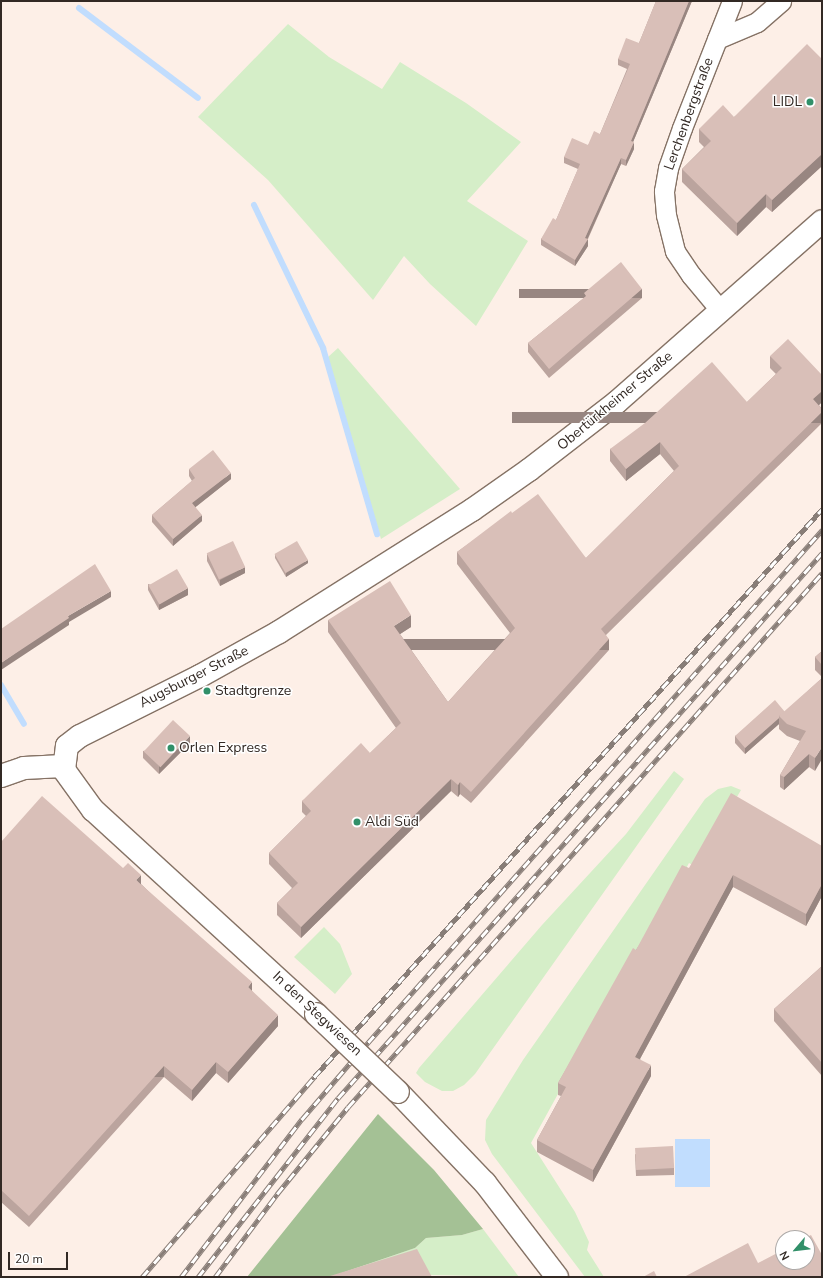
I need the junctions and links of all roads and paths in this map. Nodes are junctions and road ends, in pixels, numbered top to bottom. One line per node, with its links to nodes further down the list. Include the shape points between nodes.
1 (732, 1): 3 (street, Lerchenbergstraße)
2 (781, 1): 3 (street, via 757,22)
3 (717, 39): 5 (street, Lerchenbergstraße, via 675,146 664,197 668,228 675,251)
4 (822, 221): 5 (main road, Obertürkheimer Straße)
5 (721, 311): 6 (main road, Obertürkheimer Straße, via 561,446 472,510)
6 (393, 561): 7 (main road, Augsburger Straße, via 236,657 74,740 65,750)
7 (63, 766): 8 (main road, via 24,768); 9 (main road, In den Stegwiesen, bridge, via 67,778 93,810 316,1014 476,1171)
8 (1, 776)
9 (557, 1277)

